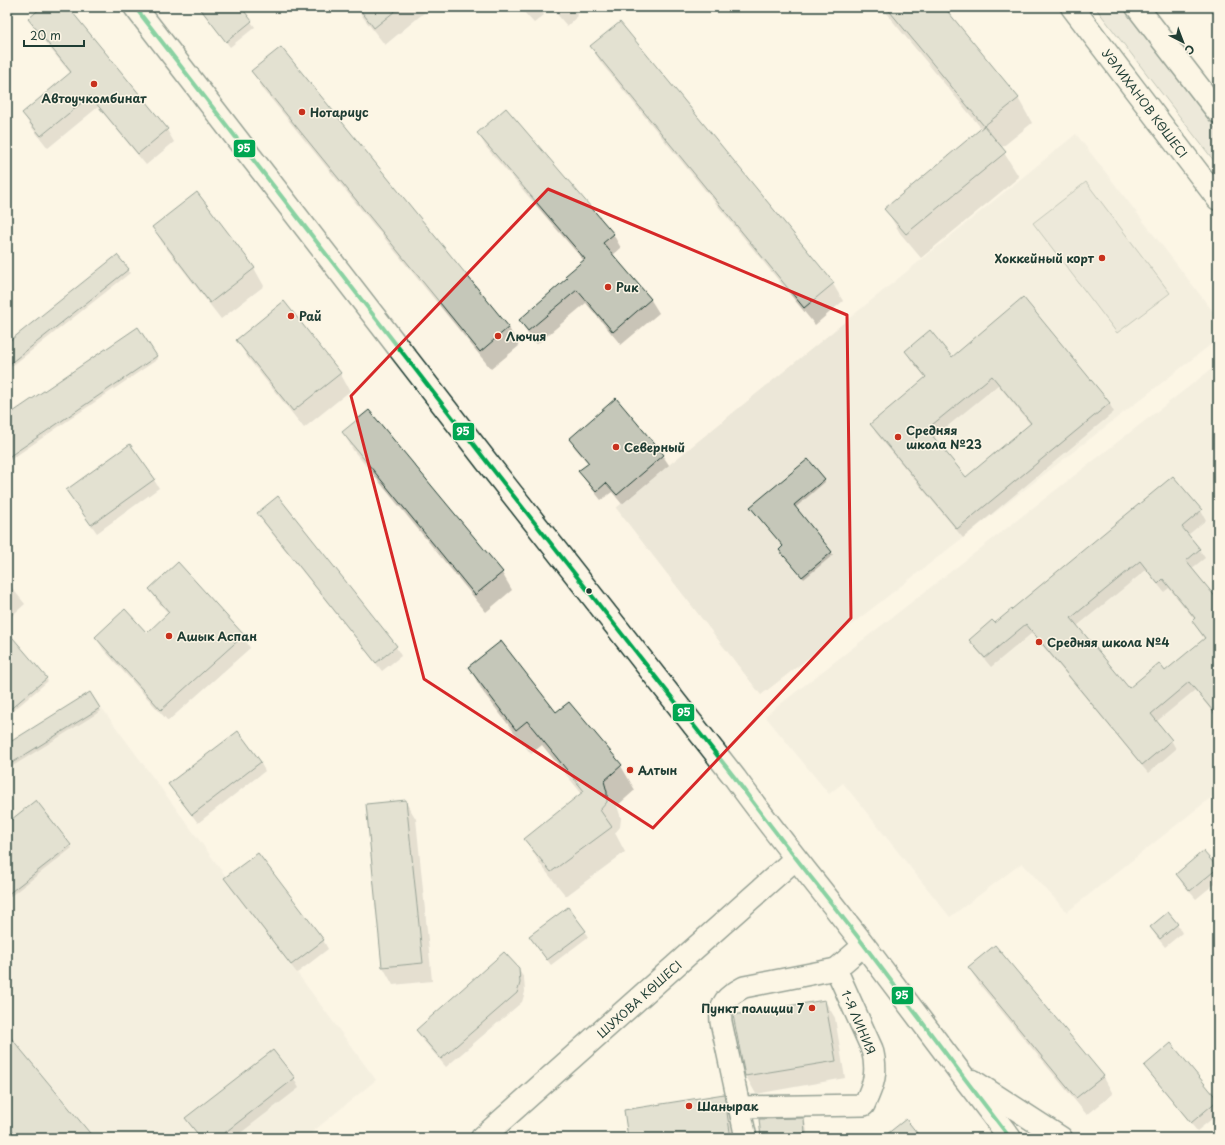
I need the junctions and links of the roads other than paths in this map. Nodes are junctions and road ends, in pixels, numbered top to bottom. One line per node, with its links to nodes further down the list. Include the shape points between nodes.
1 (136, 7): 6 (main road, via 735,778)
2 (1072, 7): 5 (main road, УӘЛИХАНОВ КӨШЕСІ)
3 (1137, 7): 4 (main road)
4 (1218, 112)
5 (1218, 199)
6 (795, 859): 7 (main road); 11 (main road, ШУХОВА КӨШЕСІ)
7 (864, 945): 8 (street); 9 (main road)
8 (836, 969): 10 (street, via 744,987 733,992 725,1000 721,1007 721,1022); 10 (street, 1-Я ЛИНИЯ, via 872,1049 875,1079 864,1105)
9 (958, 1071): 13 (main road); 14 (main road)
10 (738, 1107): 12 (street)
11 (482, 1138)
12 (746, 1138)
13 (1010, 1138)
14 (1061, 1138)

